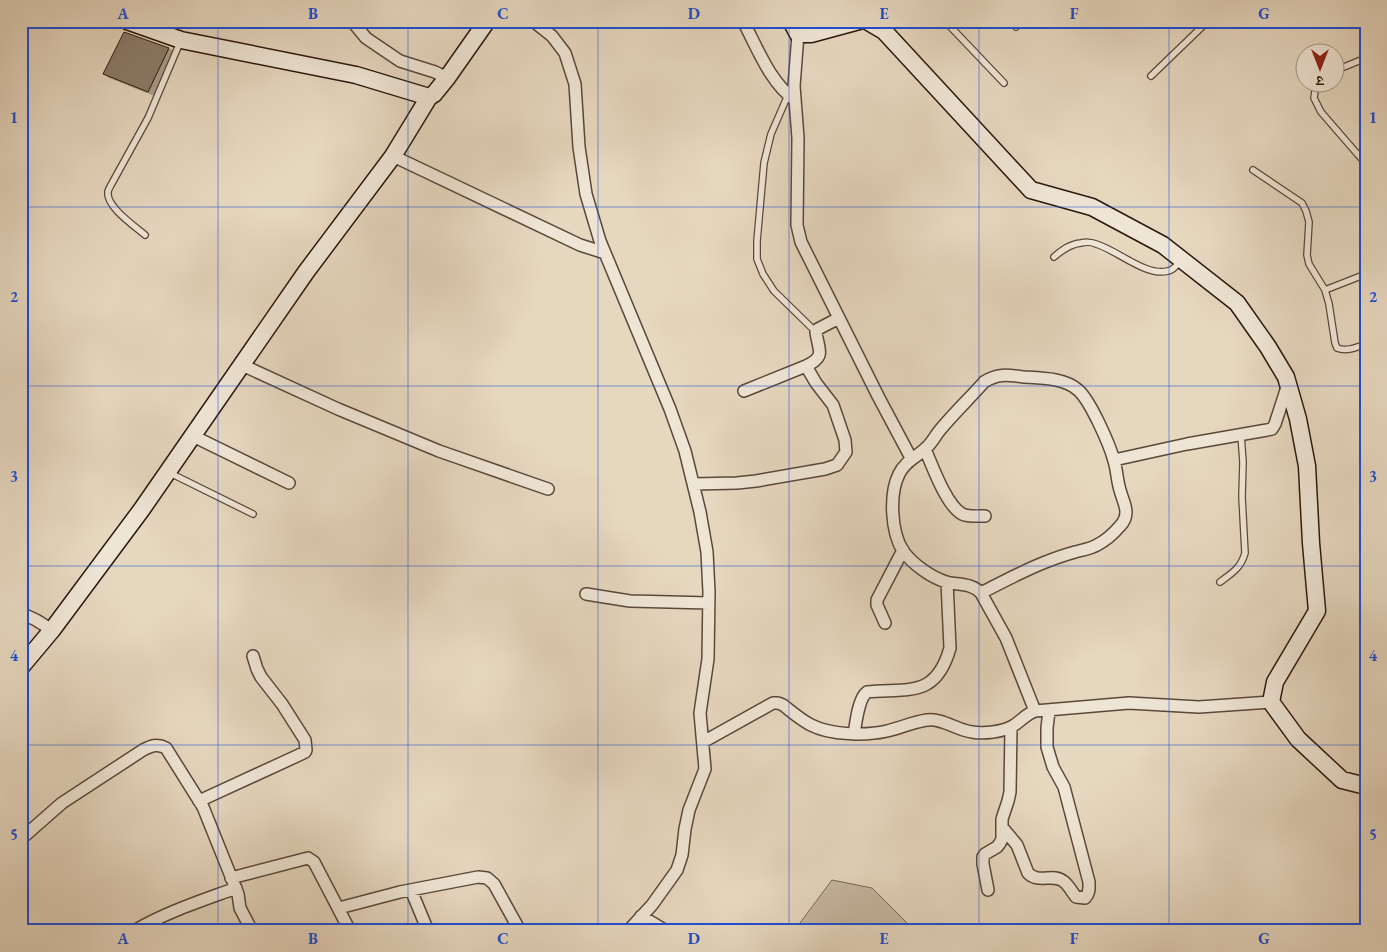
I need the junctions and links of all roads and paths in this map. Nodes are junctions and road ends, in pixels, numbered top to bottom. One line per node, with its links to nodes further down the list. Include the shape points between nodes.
1 (127, 21): 13 (main road)
2 (352, 21): 17 (street, via 366,38 400,61)
3 (487, 21): 17 (main road)
4 (533, 21): 28 (street, via 552,36 565,53 574,84 586,194)
5 (743, 21): 21 (street, via 772,76)
6 (859, 21): 12 (main road, via 811,34)
7 (867, 21): 30 (main road, via 884,30 1031,190 1092,206)
8 (945, 21): 18 (lane)
9 (1022, 21): 11 (lane)
10 (1208, 21): 16 (lane)
11 (1016, 27)
12 (795, 28): 21 (street)
13 (181, 40): 20 (main road, via 356,75); 27 (lane, via 148,118 108,193 117,211)
14 (1366, 58): 15 (lane)
15 (1344, 67)
16 (1151, 76)
17 (447, 78): 20 (main road)
18 (1004, 83)
19 (1315, 92): 24 (lane, via 1314,98 1321,112)
20 (429, 97): 23 (main road)
21 (791, 97): 33 (street, via 798,138 797,226 801,242); 34 (lane, via 771,134 764,163 757,259 774,291)
22 (1366, 154): 24 (lane)
23 (394, 156): 28 (street, via 580,245); 36 (main road, via 306,272)
24 (1359, 157): 25 (lane)
25 (1366, 164)
26 (1253, 170): 32 (lane, via 1302,203 1309,222 1309,264)
27 (146, 235)
28 (605, 253): 47 (street, via 670,409)
29 (1054, 257): 30 (lane, via 1071,245 1095,243 1159,272 1175,268)
30 (1181, 259): 38 (main road, via 1237,303 1268,346)
31 (1366, 274): 32 (lane)
32 (1325, 290): 35 (lane, via 1337,348)
33 (839, 318): 34 (street); 43 (street)
34 (816, 332): 37 (street, via 819,356)
35 (1366, 344)
36 (242, 365): 41 (main road); 48 (street, via 438,451)
37 (806, 366): 39 (street); 47 (street, via 833,405 845,440 846,452 837,465 756,481)
38 (1288, 384): 40 (street, via 1272,429); 62 (main road, via 1307,466 1318,611 1275,682)
39 (744, 391)
40 (1241, 435): 44 (street); 53 (lane, via 1243,561)
41 (193, 436): 45 (main road); 46 (street)
42 (925, 449): 43 (street); 44 (street, via 984,382 997,375 1005,375 1044,378 1078,389 1090,406); 50 (street, via 949,500 964,515)
43 (911, 458): 51 (street, via 899,474 892,501 897,535)
44 (1114, 460): 54 (street, via 1125,505 1125,519 1121,525 1096,546 1022,572)
45 (168, 472): 49 (lane); 59 (main road)
46 (289, 483)
47 (694, 484): 56 (street, via 707,552)
48 (548, 489)
49 (253, 514)
50 (985, 516)
51 (903, 550): 52 (street, via 934,578); 58 (street, via 878,600)
52 (947, 582): 54 (street, via 973,587); 66 (street, via 950,648 939,674 924,686 913,689 864,694)
53 (1220, 582)
54 (982, 593): 64 (street, via 1006,638)
55 (586, 594): 56 (street, via 630,601)
56 (709, 603): 67 (street, via 708,659 700,713)
57 (21, 613): 59 (street)
58 (885, 623)
59 (52, 630): 61 (main road)
60 (253, 656): 69 (street, via 261,677 305,740 306,750)
61 (21, 666)
62 (1271, 702): 63 (street, via 1199,707 1129,703); 68 (main road, via 1298,739 1342,780)
63 (1049, 710): 64 (street); 70 (street, via 1048,747 1071,812 1089,882 1088,895 1076,897 1061,879 1031,876 1017,845)
64 (1035, 711): 65 (street)
65 (1011, 727): 66 (street, via 1000,731 973,732 929,720 887,731); 70 (street, via 1010,792)
66 (854, 734): 67 (street, via 812,726 774,703)
67 (703, 742): 76 (street, via 705,769 690,810 680,862)
68 (1366, 786)
69 (199, 801): 71 (street, via 166,748 150,746 62,803); 72 (street)
70 (1002, 827): 74 (street, via 1000,843 983,857)
71 (21, 839)
72 (234, 883): 75 (street, via 308,858 314,862); 77 (street); 78 (street, via 240,908)
73 (411, 890): 75 (street); 80 (street); 81 (street, via 465,878 487,878 494,884)
74 (988, 890)
75 (338, 908): 79 (street)
76 (641, 916): 82 (street); 83 (street)
77 (134, 931)
78 (252, 931)
79 (350, 931)
80 (428, 931)
81 (520, 931)
82 (628, 931)
83 (666, 931)

